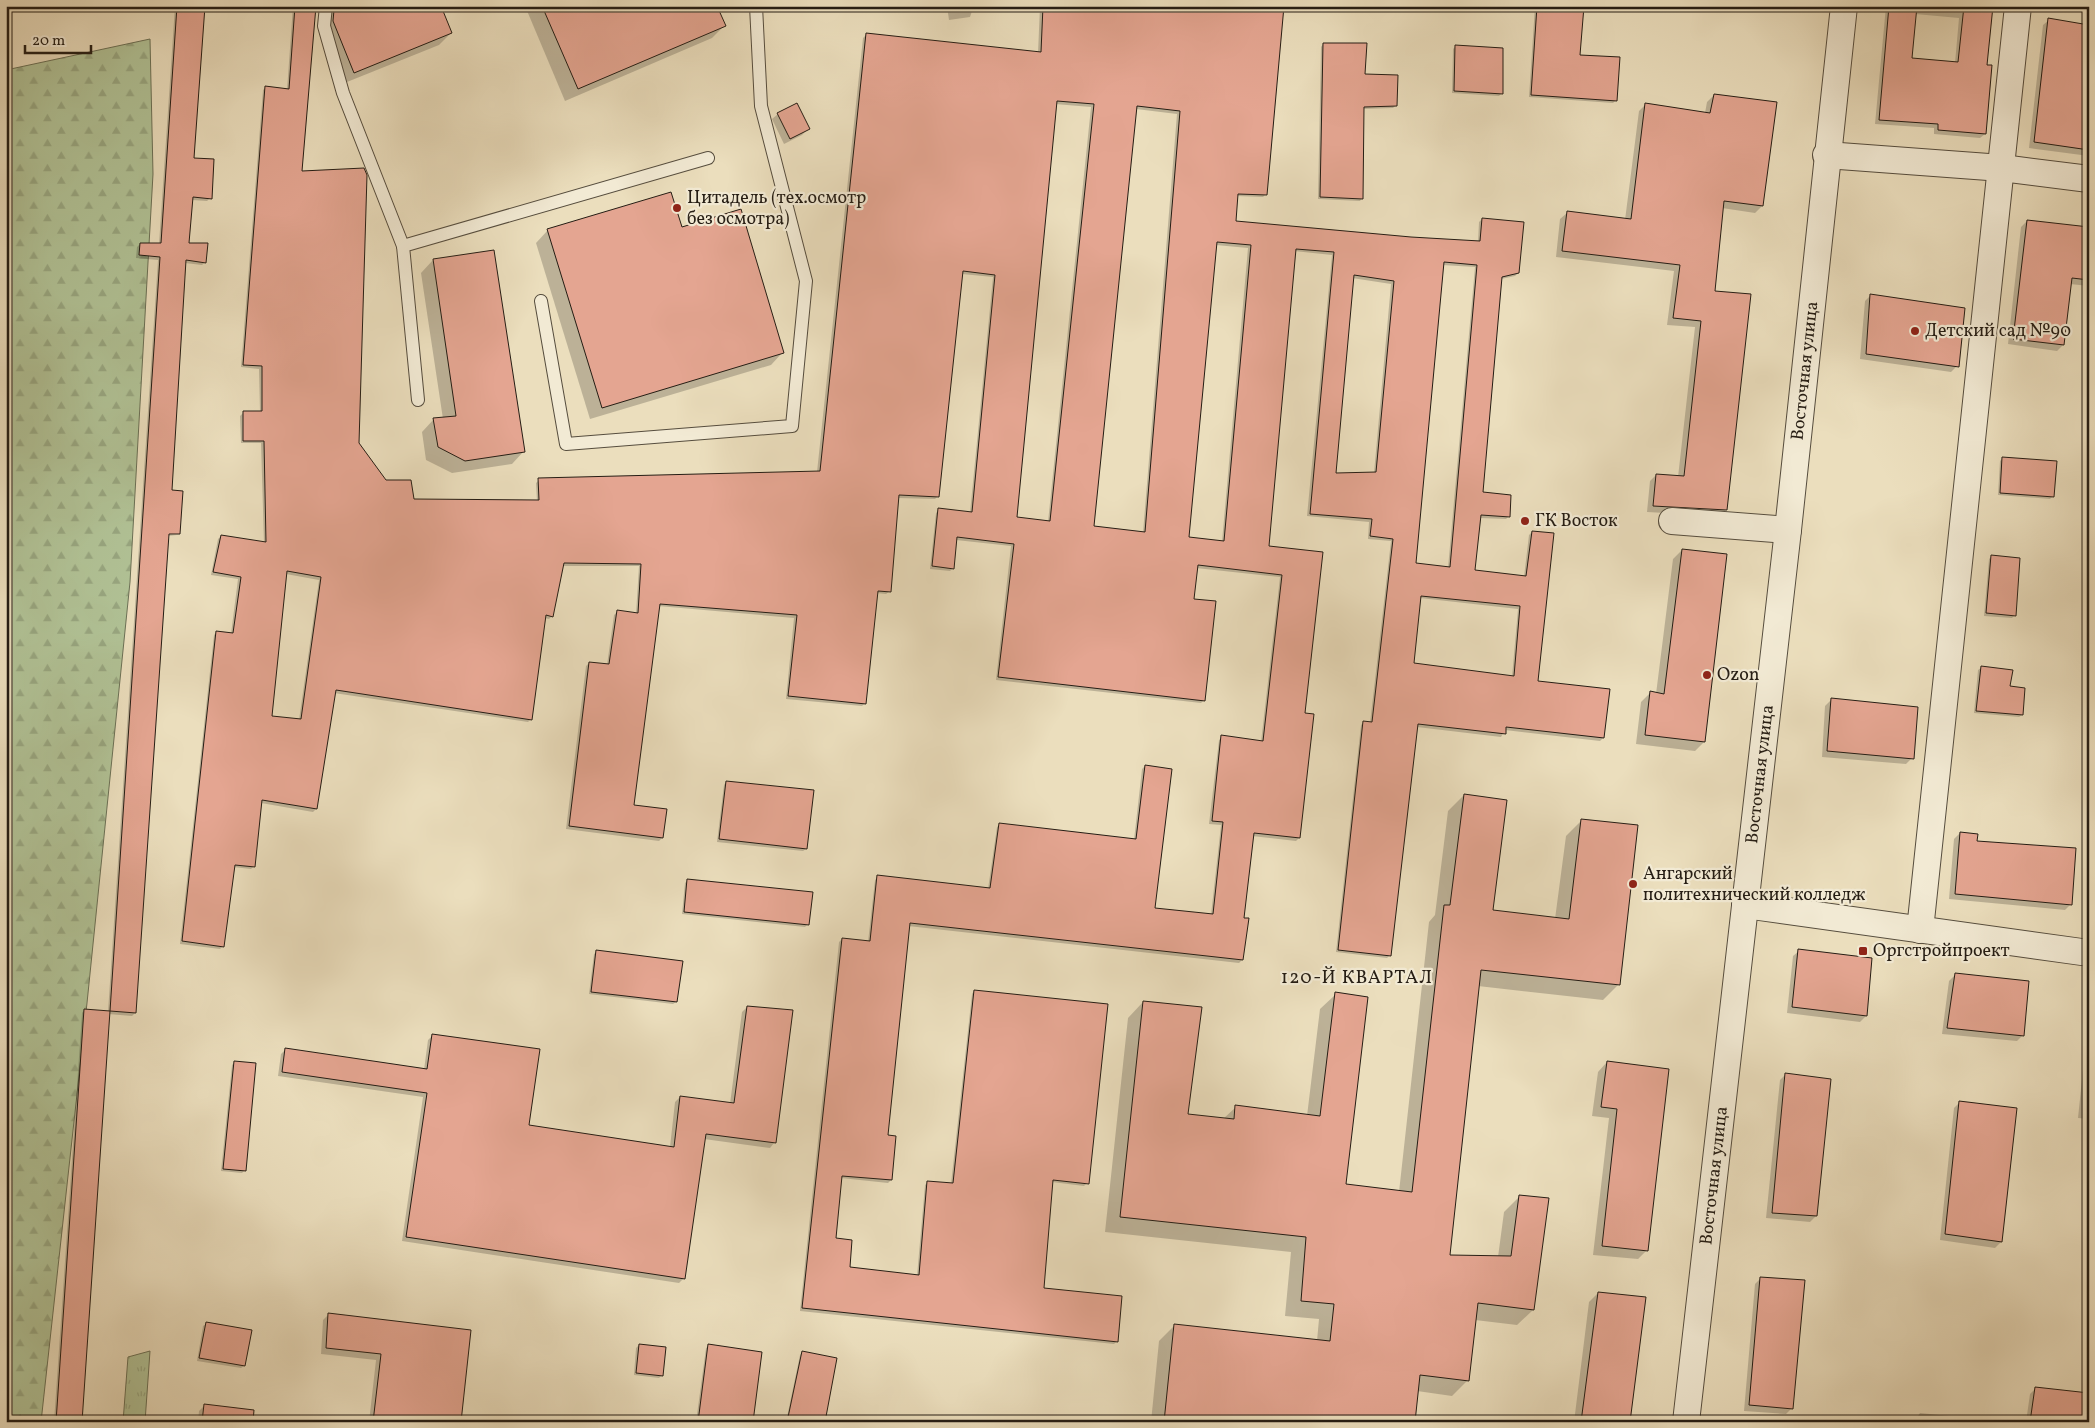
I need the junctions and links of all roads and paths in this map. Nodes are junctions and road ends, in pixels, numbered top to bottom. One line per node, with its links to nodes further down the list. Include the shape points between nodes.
1 (326, 6): 9 (lane, via 324,26 343,93)
2 (756, 6): 10 (lane, via 761,106 806,281 792,426 566,444)
3 (1844, 6): 5 (street, Восточная улица)
4 (2018, 6): 7 (street)
5 (1826, 155): 7 (street); 13 (street, Восточная улица)
6 (708, 158): 9 (lane)
7 (2002, 168): 8 (street); 15 (street)
8 (2089, 179)
9 (402, 246): 11 (lane)
10 (541, 301)
11 (418, 400)
12 (1672, 521): 13 (street)
13 (1788, 530): 14 (street, Восточная улица)
14 (1745, 905): 15 (street); 17 (street, Восточная улица)
15 (1920, 930): 16 (street)
16 (2089, 953)
17 (1686, 1422)

